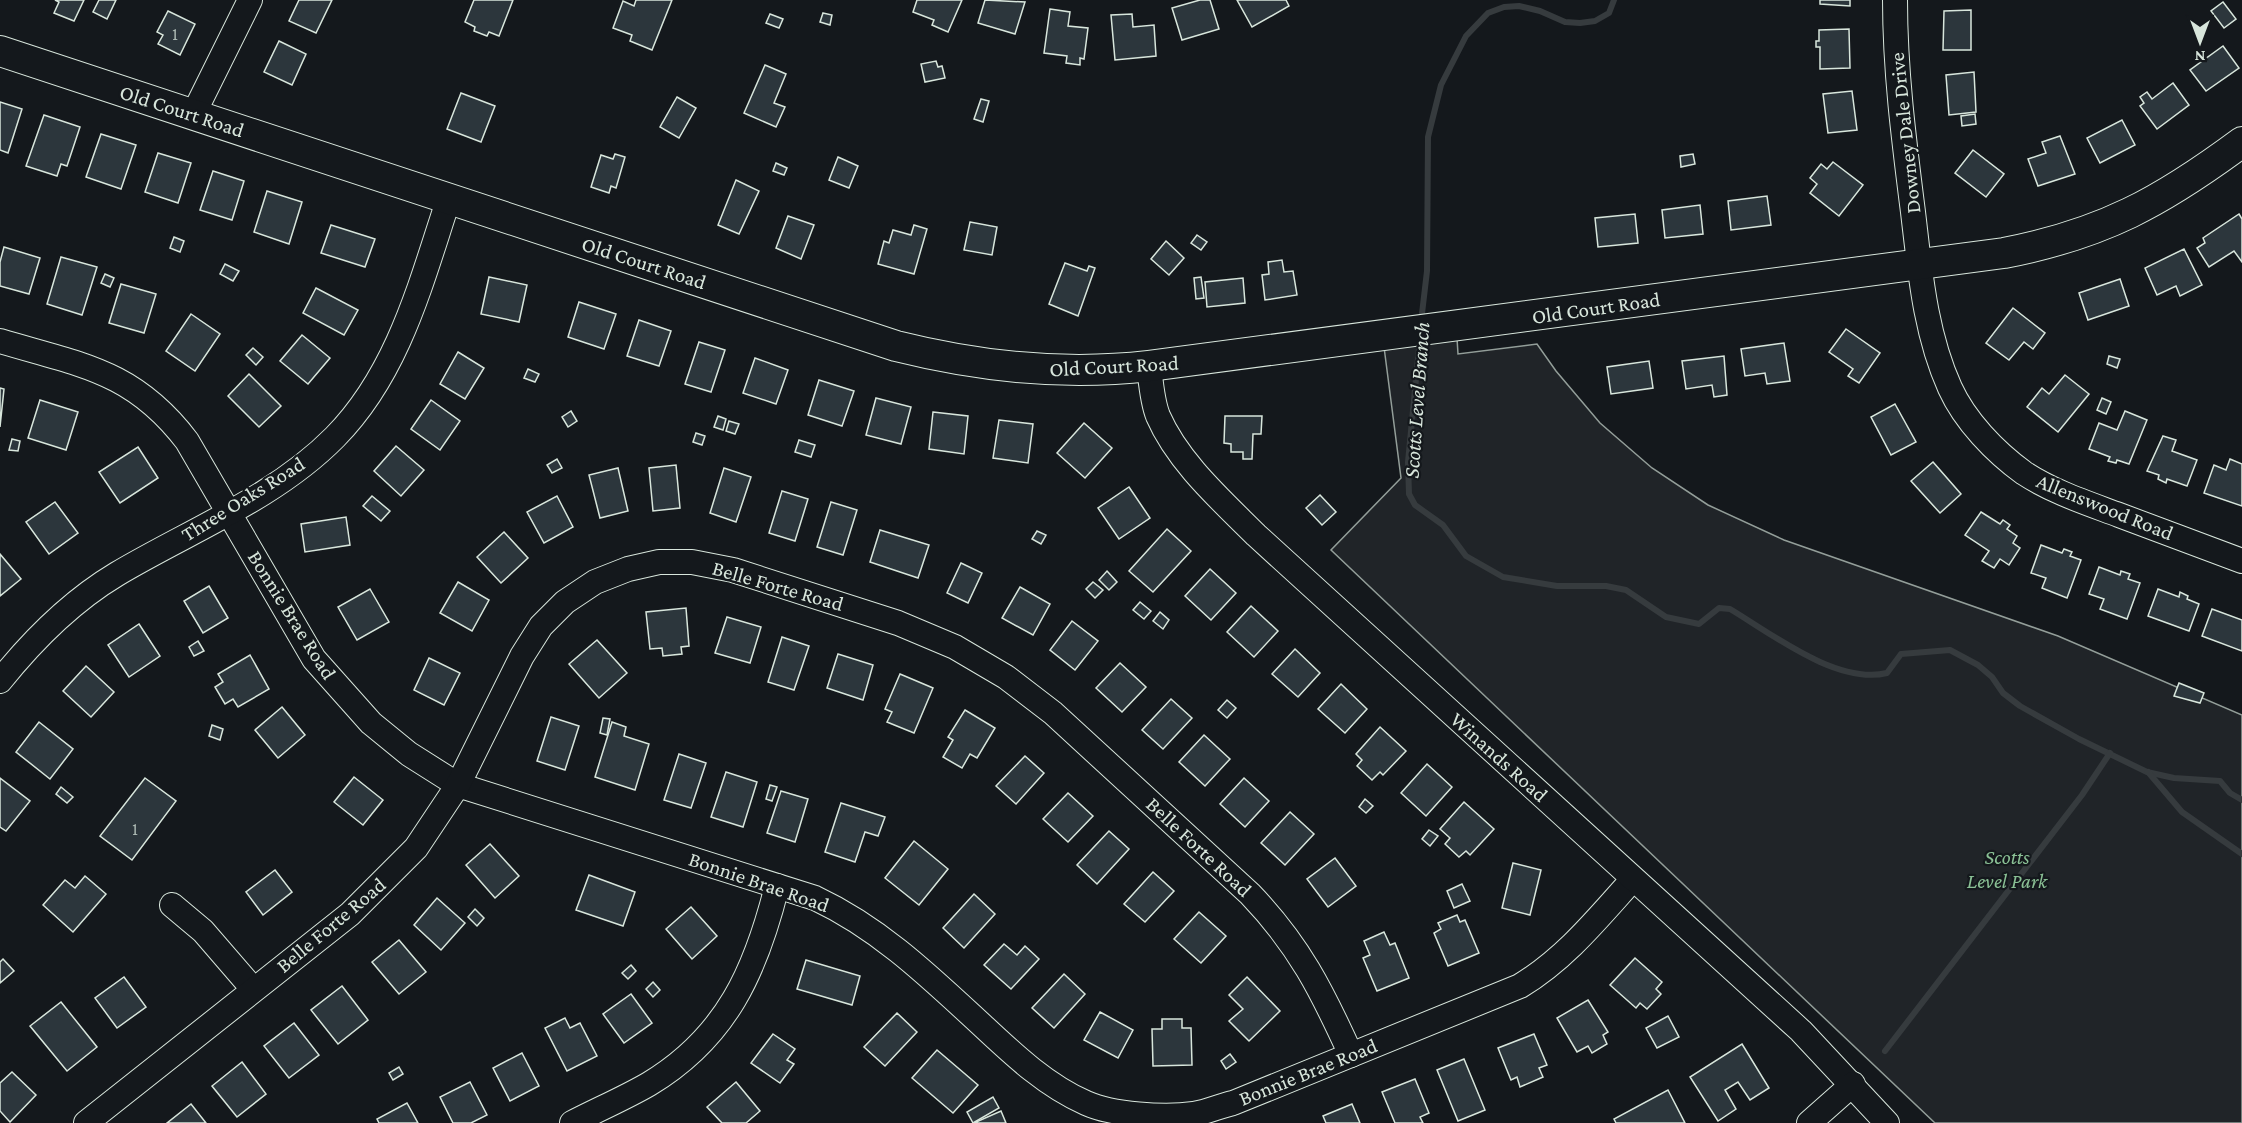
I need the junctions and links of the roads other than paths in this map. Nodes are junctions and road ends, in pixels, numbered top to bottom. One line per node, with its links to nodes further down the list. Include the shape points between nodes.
1 (250, 0): 4 (street)
2 (1895, 0): 7 (street, Downey Dale Drive, via 1900,110)
3 (0, 51): 4 (main road, Old Court Road)
4 (193, 115): 6 (main road, Old Court Road)
5 (2242, 142): 7 (main road, Old Court Road, via 2185,183 2117,221 2045,245)
6 (448, 198): 9 (main road, Old Court Road, via 932,355 1047,371); 10 (street, Three Oaks Road, via 411,313 369,395 335,437 293,473)
7 (1920, 266): 9 (main road, Old Court Road); 11 (street, Allenswood Road, via 1932,334 1947,382 1970,420 1996,450 2025,473 2062,494)
8 (0, 341): 10 (street, Bonnie Brae Road, via 117,377 144,395 167,414 187,441)
9 (1149, 366): 14 (street, Winands Road, via 1158,415 1188,462 1222,501)
10 (229, 511): 12 (street, Three Oaks Road, via 115,575 73,606); 13 (street, Bonnie Brae Road, via 314,659 339,689 378,729)
11 (2242, 561)
12 (0, 681)
13 (458, 785): 15 (street, Bonnie Brae Road); 17 (street, Belle Forte Road, via 416,848 383,883 351,914); 18 (street, Belle Forte Road, via 522,656 541,626 565,602 596,582 659,562 692,562 733,570 898,622 955,647 1006,677 1053,713 1279,925 1304,959)
14 (1633, 879): 18 (street, Bonnie Brae Road, via 1544,972 1520,987); 19 (street, Winands Road, via 1801,1031)
15 (777, 886): 20 (street, Bonnie Brae Road, via 847,913 878,933); 22 (street, via 753,966 739,993 701,1043 650,1083)
16 (172, 905): 17 (street, via 203,931)
17 (253, 989): 21 (street, Belle Forte Road)
18 (1352, 1055): 20 (street, Bonnie Brae Road, via 1233,1103 1194,1113)
19 (1853, 1084): 23 (street); 24 (street, Winands Road)
20 (1084, 1114)
21 (86, 1123)
22 (572, 1123)
23 (1809, 1123)
24 (1887, 1123)

